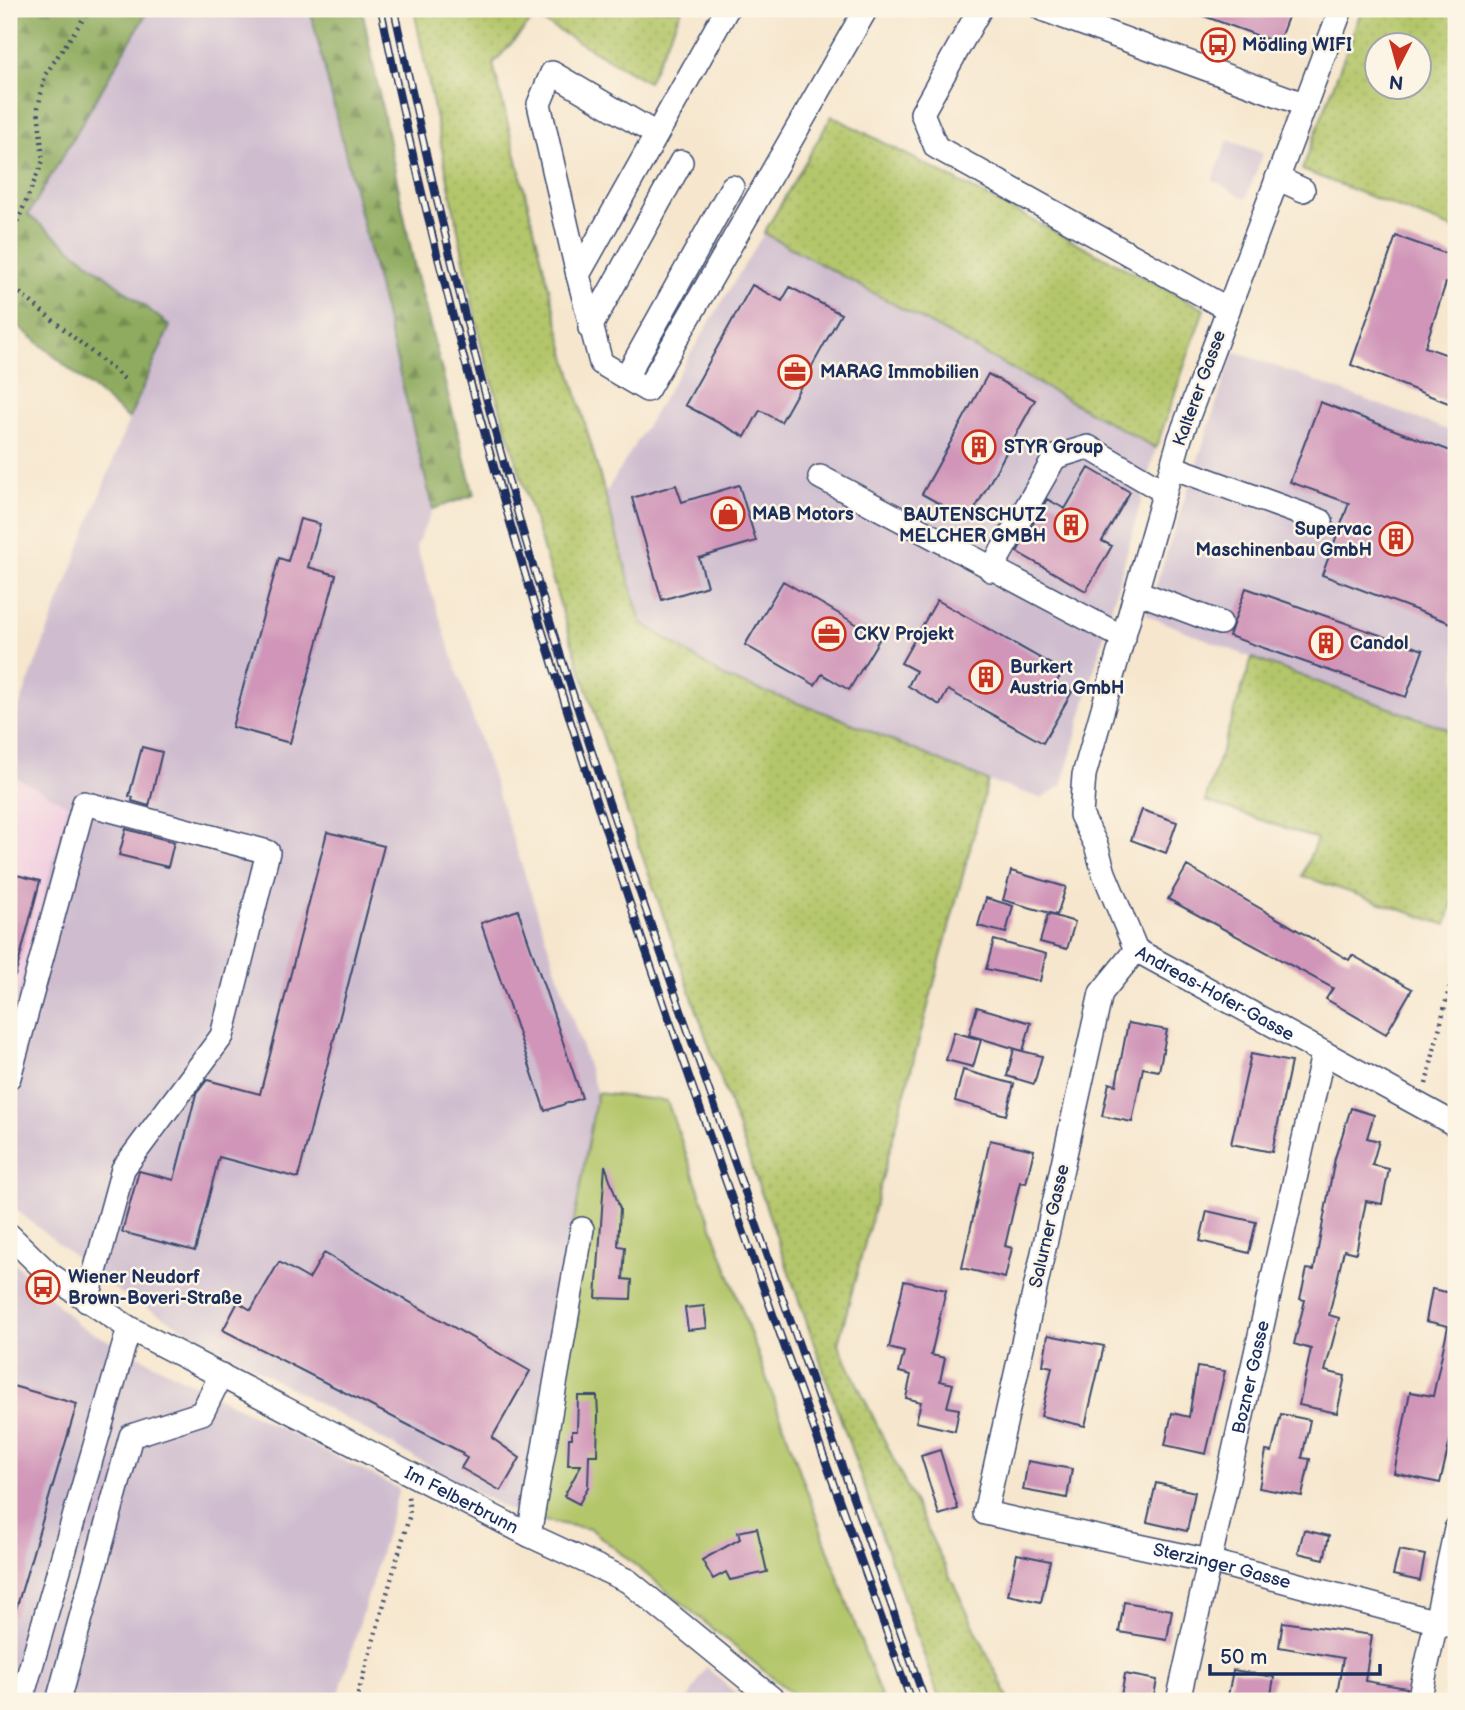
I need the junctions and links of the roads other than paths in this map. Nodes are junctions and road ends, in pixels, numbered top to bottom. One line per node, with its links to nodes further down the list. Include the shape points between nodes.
1 (727, 9): 7 (street)
2 (866, 9): 15 (street, via 647,390)
3 (980, 9): 13 (street, via 922,113 936,147)
4 (1042, 9): 6 (street)
5 (1341, 9): 6 (street, Kalterer Gasse)
6 (1306, 104): 9 (street, Kalterer Gasse)
7 (656, 134): 12 (street); 12 (street, via 552,73 538,104)
8 (681, 162): 14 (street)
9 (1277, 178): 11 (street); 13 (street, Kalterer Gasse)
10 (732, 187): 15 (street)
11 (1303, 190)
12 (578, 275): 14 (street)
13 (1228, 309): 16 (street, Kalterer Gasse)
14 (590, 328): 15 (street, via 601,363)
15 (626, 377)
16 (1172, 467): 18 (street, Kalterer Gasse); 19 (street)
17 (820, 477): 20 (street)
18 (1165, 492): 20 (street, via 1087,447 1055,457); 21 (street, Kalterer Gasse)
19 (1321, 521)
20 (991, 570): 23 (street)
21 (1137, 592): 22 (street); 23 (street, Kalterer Gasse)
22 (1220, 623)
23 (1124, 638): 24 (street, Kalterer Gasse)
24 (1084, 775): 25 (street, Andreas-Hofer-Gasse, via 1081,815)
25 (1136, 950): 26 (street, Andreas-Hofer-Gasse); 34 (street, Salurner Gasse, via 1101,993)
26 (1323, 1054): 28 (street, Andreas-Hofer-Gasse); 37 (street, Bozner Gasse)
27 (9, 1077): 31 (street, via 84,803 268,852 222,1036 123,1169)
28 (1456, 1125)
29 (582, 1229): 36 (street)
30 (9, 1235): 31 (street, Im Felberbrunn, via 49,1274)
31 (87, 1301): 32 (street, Im Felberbrunn)
32 (130, 1328): 33 (street, Im Felberbrunn); 39 (street)
33 (221, 1375): 36 (street, Im Felberbrunn); 40 (street, via 202,1413 131,1436)
34 (985, 1513): 37 (street, Sterzinger Gasse)
35 (1456, 1529): 38 (street)
36 (529, 1535): 41 (street, Im Felberbrunn, via 628,1581)
37 (1209, 1560): 38 (street, Sterzinger Gasse); 42 (street, Bozner Gasse)
38 (1445, 1625): 43 (street)
39 (21, 1701)
40 (58, 1701)
41 (775, 1701)
42 (1178, 1701)
43 (1419, 1701)

